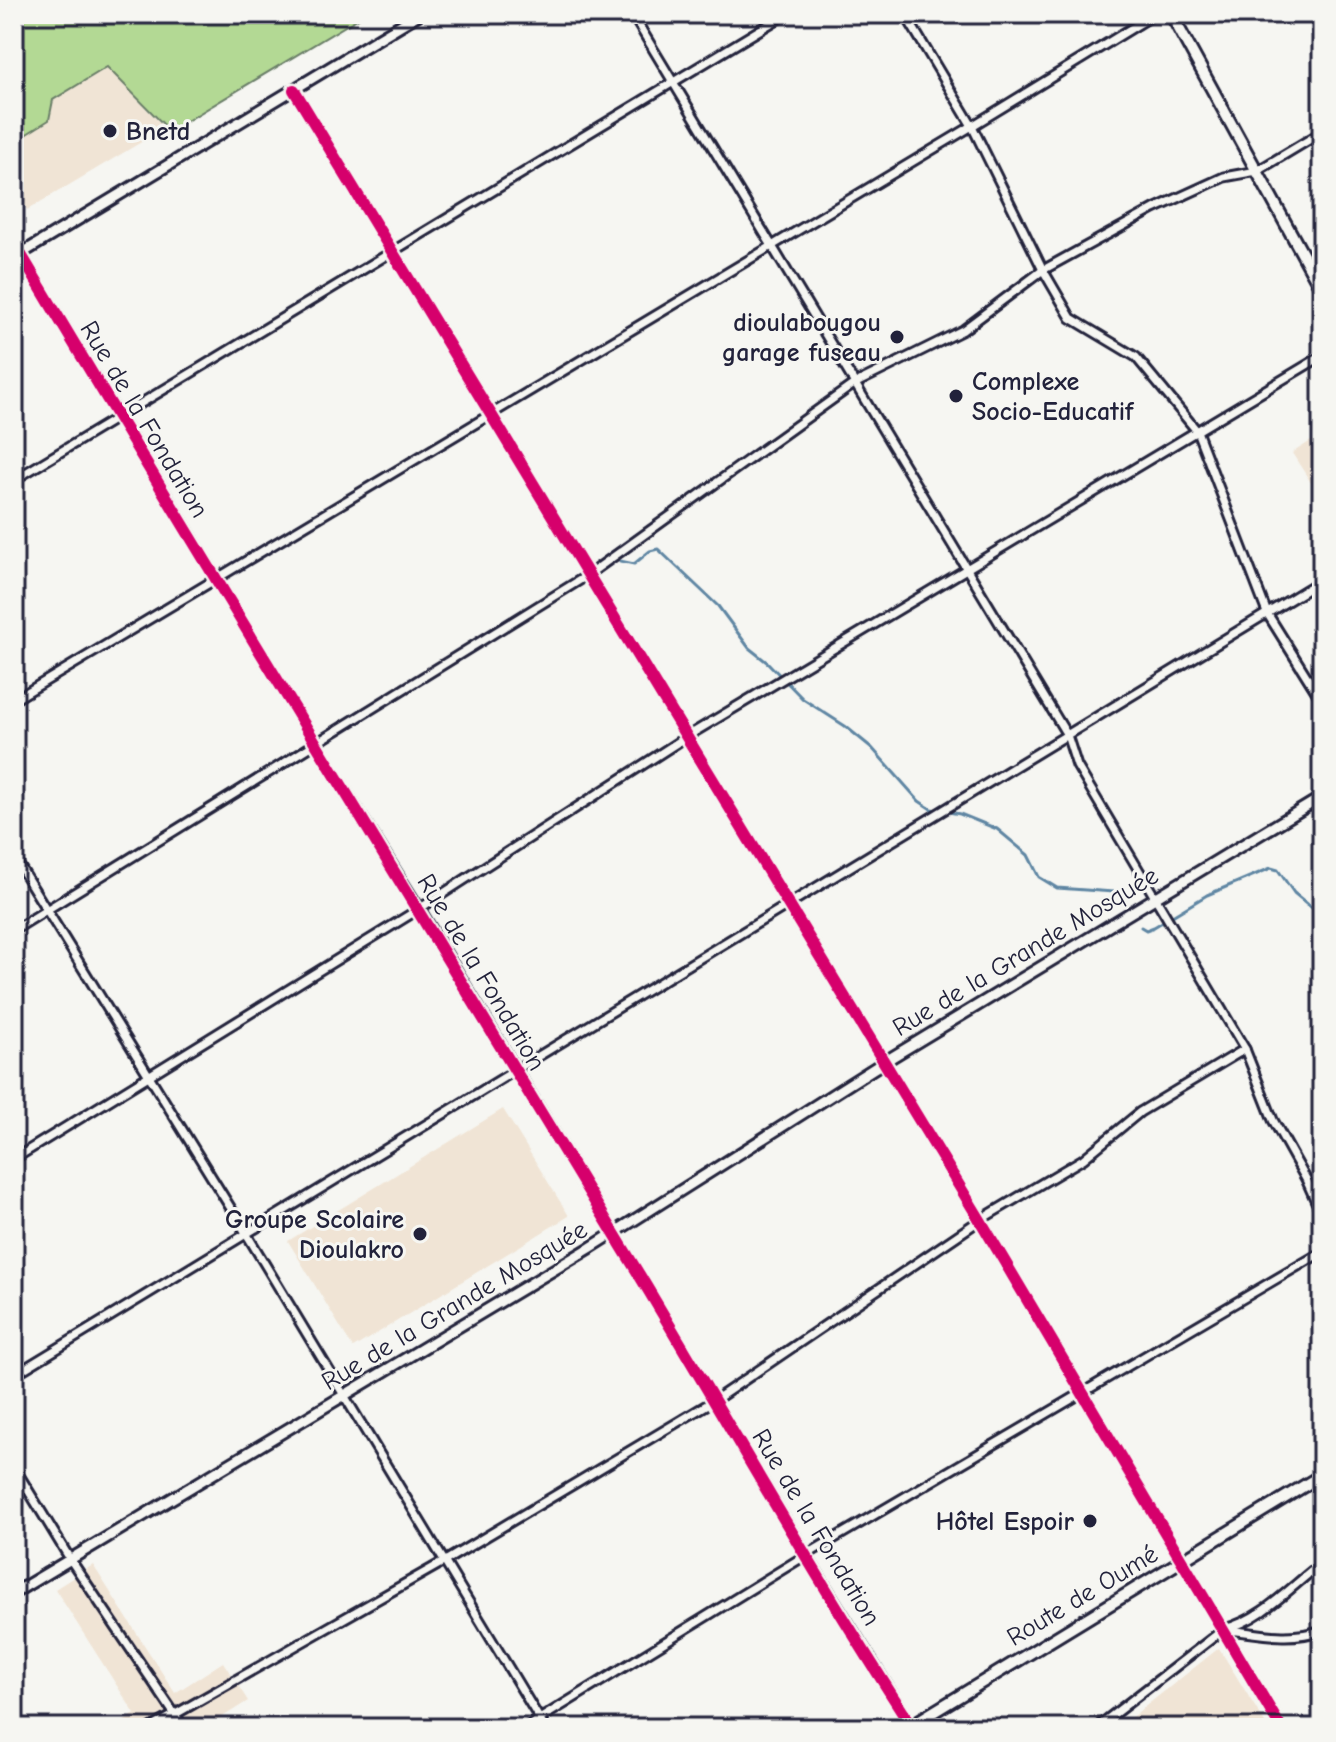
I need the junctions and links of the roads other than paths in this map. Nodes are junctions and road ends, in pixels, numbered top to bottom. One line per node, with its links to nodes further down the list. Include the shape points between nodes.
1 (419, 14): 8 (street)
2 (632, 14): 7 (street)
3 (786, 14): 7 (street)
4 (905, 14): 9 (street)
5 (1155, 14): 9 (street)
6 (1171, 14): 11 (main road)
7 (673, 82): 13 (street); 14 (street)
8 (294, 90): 14 (street); 15 (street)
9 (972, 126): 13 (street); 16 (street)
10 (1322, 132): 11 (street)
11 (1257, 171): 16 (street, via 1224,177 1168,202); 17 (main road)
12 (14, 243): 15 (street, Rue de la Fondation)
13 (771, 244): 19 (street); 20 (street)
14 (392, 252): 20 (street); 21 (street)
15 (17, 256): 21 (street, Rue de la Fondation)
16 (1043, 270): 19 (street, via 963,330); 22 (street, via 1071,318 1136,357)
17 (1322, 290)
18 (1322, 356): 22 (street)
19 (854, 384): 24 (street); 25 (street)
20 (490, 414): 25 (street); 26 (street)
21 (119, 417): 23 (street); 26 (street, Rue de la Fondation)
22 (1197, 431): 24 (street); 28 (street)
23 (14, 480)
24 (967, 568): 31 (street); 32 (street)
25 (588, 575): 32 (street); 33 (street)
26 (217, 579): 29 (street); 33 (street, Rue de la Fondation)
27 (1322, 580): 28 (street)
28 (1267, 613): 30 (street); 31 (street)
29 (14, 700)
30 (1322, 701)
31 (1067, 735): 36 (street, via 1077,766); 37 (street)
32 (686, 737): 37 (street); 38 (street)
33 (316, 744): 38 (street, Rue de la Fondation); 39 (street)
34 (1322, 797): 36 (street, Rue de la Grande Mosquée)
35 (14, 857): 39 (street)
36 (1156, 898): 41 (street); 42 (street, Rue de la Grande Mosquée)
37 (788, 905): 42 (street); 43 (street)
38 (419, 909): 43 (street, Rue de la Fondation); 44 (street)
39 (46, 911): 40 (street); 44 (street)
40 (14, 930)
41 (1245, 1049): 46 (street, via 1273,1120); 47 (street, via 1140,1112 1083,1159)
42 (884, 1062): 47 (street); 49 (street, Rue de la Grande Mosquée)
43 (515, 1071): 48 (street); 49 (street, Rue de la Fondation)
44 (148, 1077): 45 (street); 48 (street)
45 (14, 1159)
46 (1322, 1215)
47 (980, 1220): 52 (street); 54 (street)
48 (246, 1233): 51 (street); 53 (street)
49 (614, 1233): 53 (street, Rue de la Grande Mosquée); 54 (street, Rue de la Fondation)
50 (1322, 1252): 52 (street)
51 (14, 1375)
52 (1083, 1392): 57 (street); 59 (street)
53 (343, 1397): 58 (street, Rue de la Grande Mosquée); 60 (street)
54 (715, 1400): 57 (street, Rue de la Fondation); 60 (street)
55 (14, 1467): 58 (street)
56 (1322, 1475): 59 (main road, Route de Oumé)
57 (806, 1555): 66 (street); 67 (street, Rue de la Fondation)
58 (70, 1559): 62 (street, Rue de la Grande Mosquée); 65 (street)
59 (1183, 1560): 63 (street); 67 (main road, Route de Oumé)
60 (445, 1561): 65 (street); 66 (street)
61 (1322, 1563): 63 (street, via 1259,1613)
62 (14, 1593)
63 (1224, 1629): 64 (street, via 1287,1637); 72 (street); 73 (street)
64 (1322, 1630)
65 (175, 1714): 68 (street); 69 (street)
66 (540, 1718): 70 (street); 71 (street)
67 (910, 1727)
68 (151, 1728)
69 (184, 1728)
70 (525, 1728)
71 (545, 1728)
72 (1096, 1728)
73 (1281, 1728)

